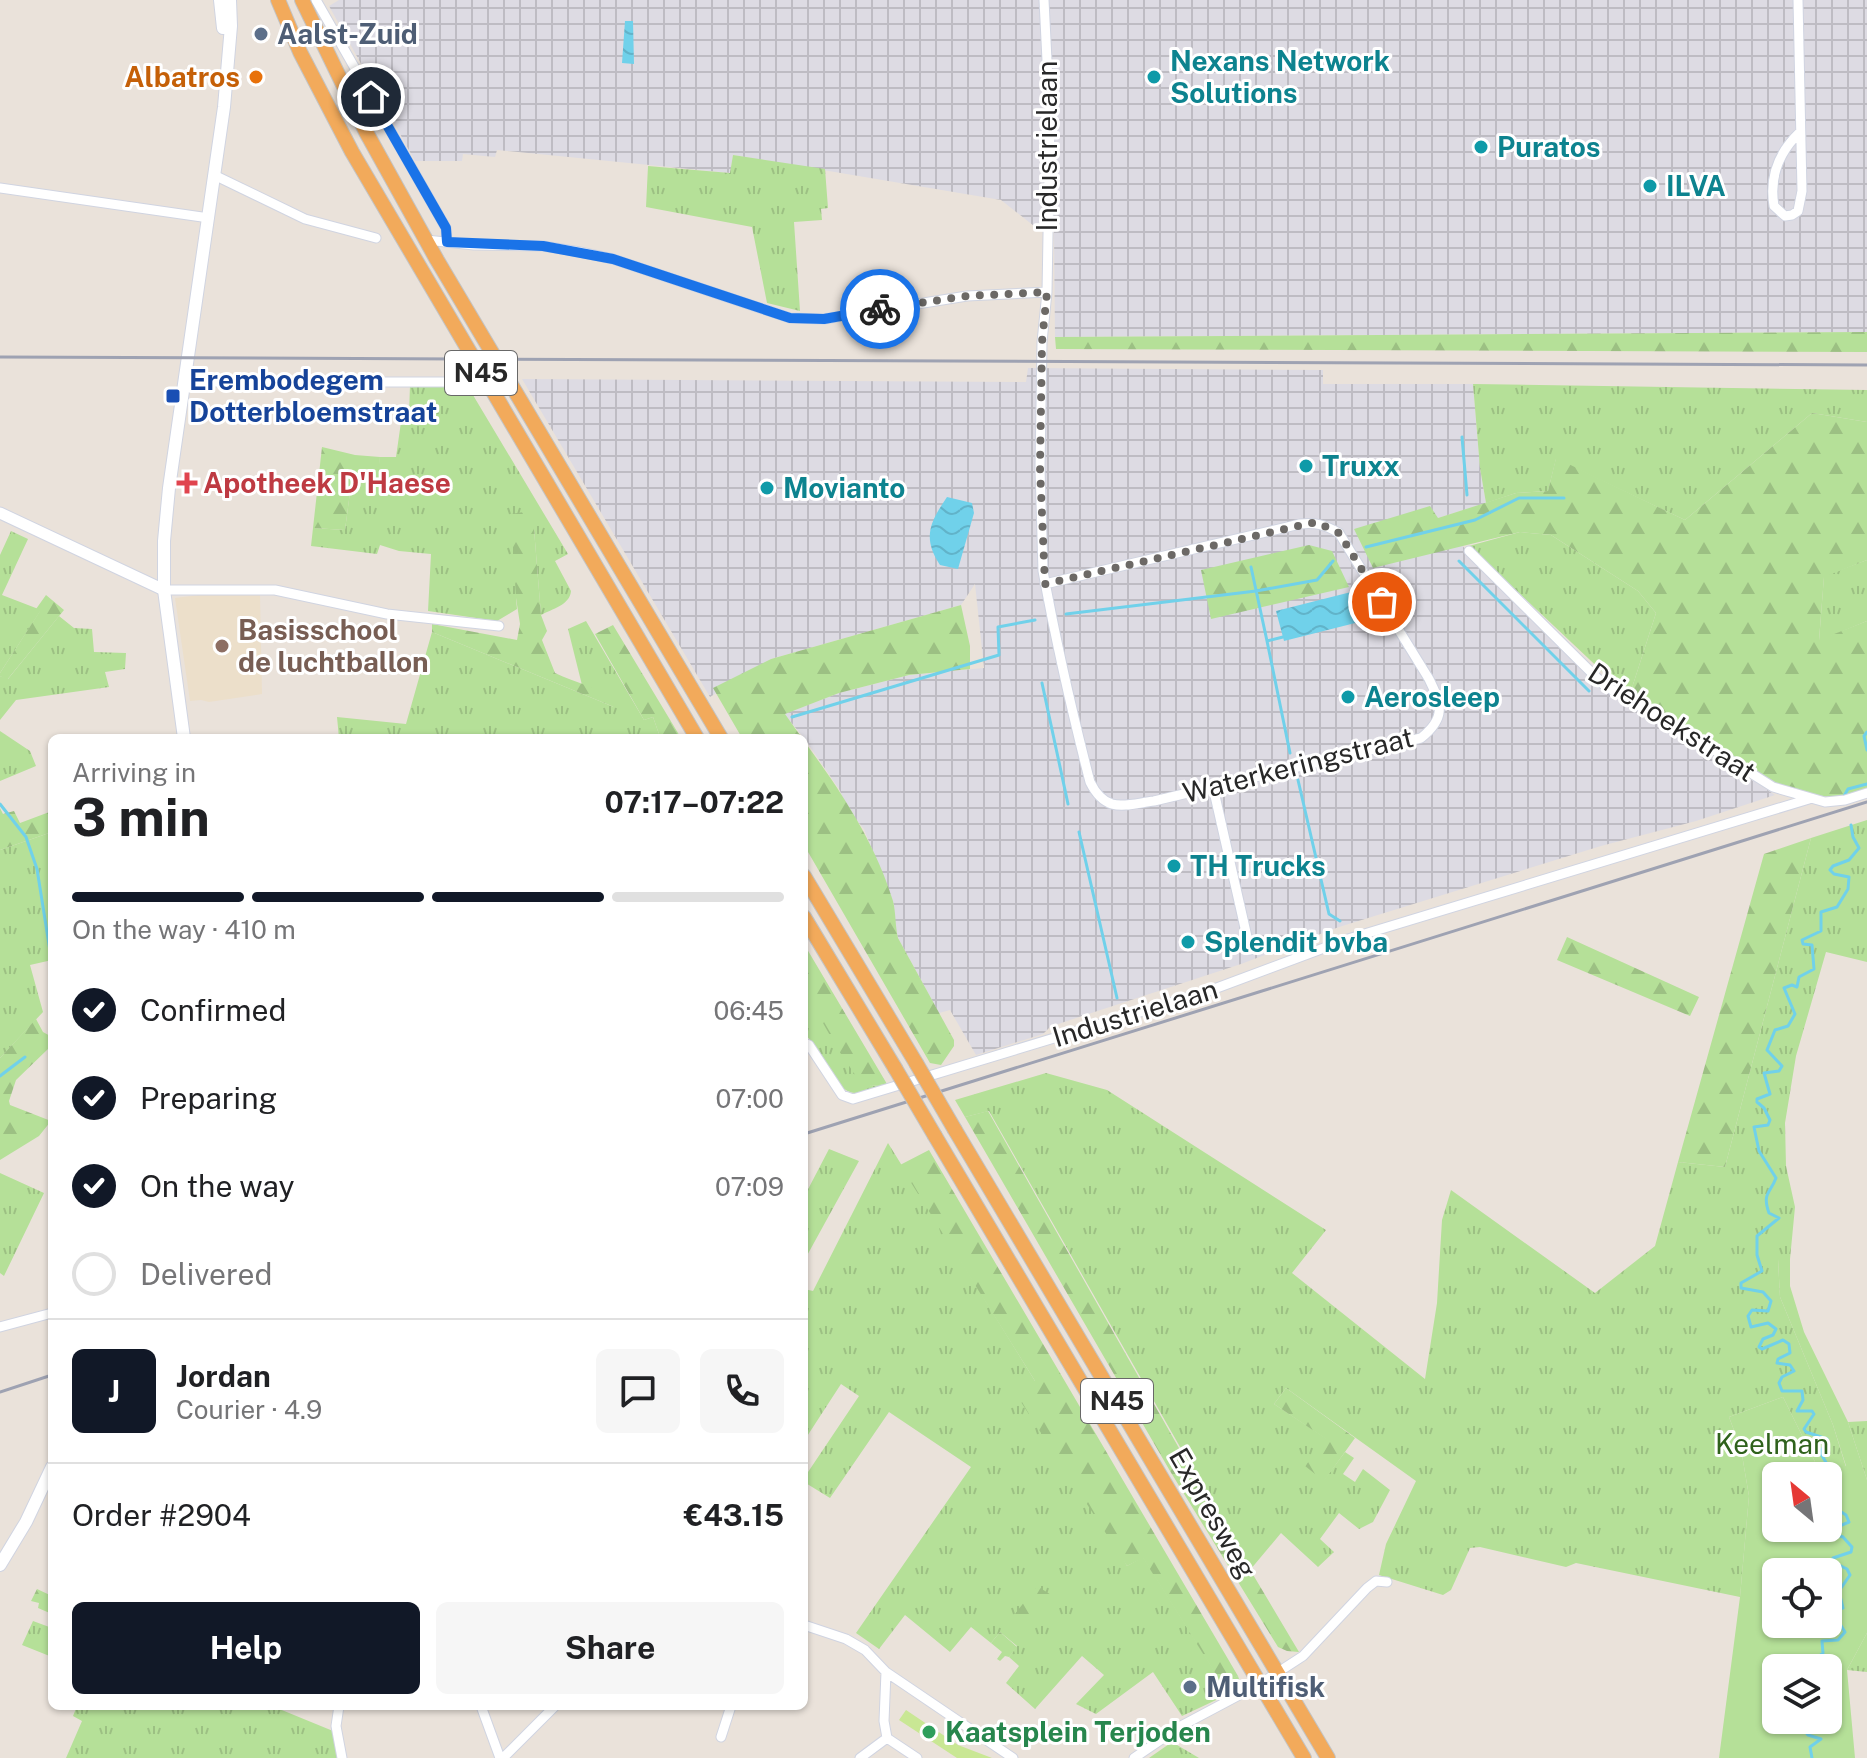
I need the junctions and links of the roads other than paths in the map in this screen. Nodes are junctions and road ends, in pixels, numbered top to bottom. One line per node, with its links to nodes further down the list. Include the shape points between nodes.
1 (220, 0): 8 (main road)
2 (230, 0): 8 (main road)
3 (278, 0): 26 (highway, N45, via 352,152)
4 (302, 0): 14 (highway, N45)
5 (316, 0): 15 (street, via 446,228)
6 (1044, 0): 17 (street, Industrielaan, via 1050,121)
7 (1798, 0): 9 (street)
8 (228, 36): 10 (main road)
9 (1800, 132): 9 (street, via 1785,146 1773,180 1774,206 1785,216 1798,211 1801,203)
10 (214, 175): 12 (main road); 13 (street, via 305,219)
11 (0, 188): 12 (street)
12 (209, 218): 18 (main road)
13 (376, 238)
14 (426, 240): 15 (street); 16 (highway, N45)
15 (447, 242): 16 (street); 17 (street, via 543,246 613,259 790,318 824,319 967,296)
16 (437, 260): 27 (highway, N45)
17 (1047, 292): 22 (street, Waterkeringstraat, via 1040,468)
18 (185, 382): 19 (street); 23 (main road, via 164,541)
19 (451, 382)
20 (0, 513): 23 (street)
21 (1469, 551): 30 (street, Driehoekstraat, via 1604,685 1773,787)
22 (1045, 584): 28 (street, Waterkeringstraat, via 1067,690 1098,797 1111,806 1125,805); 28 (street, Waterkeringstraat, via 1300,524 1316,522 1339,533 1429,679 1439,717 1421,738)
23 (164, 590): 24 (street, via 275,590 387,614); 25 (main road)
24 (499, 626)
25 (183, 734)
26 (695, 734)
27 (719, 734)
28 (1213, 787): 33 (street)
29 (1867, 793): 30 (street, Driehoekstraat, via 1834,802)
30 (1809, 799): 34 (street, Industrielaan, via 1364,934 1206,992 853,1099 842,1095)
31 (808, 883): 42 (highway, Expresweg / N45, bridge)
32 (808, 924): 43 (highway, Expresweg / N45, bridge)
33 (1250, 950)
34 (808, 1045)
35 (48, 1314): 36 (street)
36 (0, 1327)
37 (48, 1475): 38 (main road)
38 (0, 1565)
39 (1387, 1582): 42 (street, via 1376,1581 1367,1588 1303,1656)
40 (808, 1626): 41 (street, via 865,1650)
41 (886, 1672): 49 (street); 54 (street)
42 (1278, 1674): 43 (street); 57 (highway, Expresweg / N45)
43 (1260, 1684): 55 (street); 56 (highway, Expresweg / N45)
44 (338, 1710): 50 (street)
45 (483, 1710): 51 (street)
46 (551, 1710): 51 (street)
47 (730, 1710): 48 (street)
48 (721, 1737)
49 (887, 1738): 52 (street); 53 (street)
50 (342, 1758)
51 (502, 1758)
52 (860, 1758)
53 (917, 1758)
54 (1013, 1758)
55 (1134, 1758)
56 (1304, 1758)
57 (1328, 1758)

